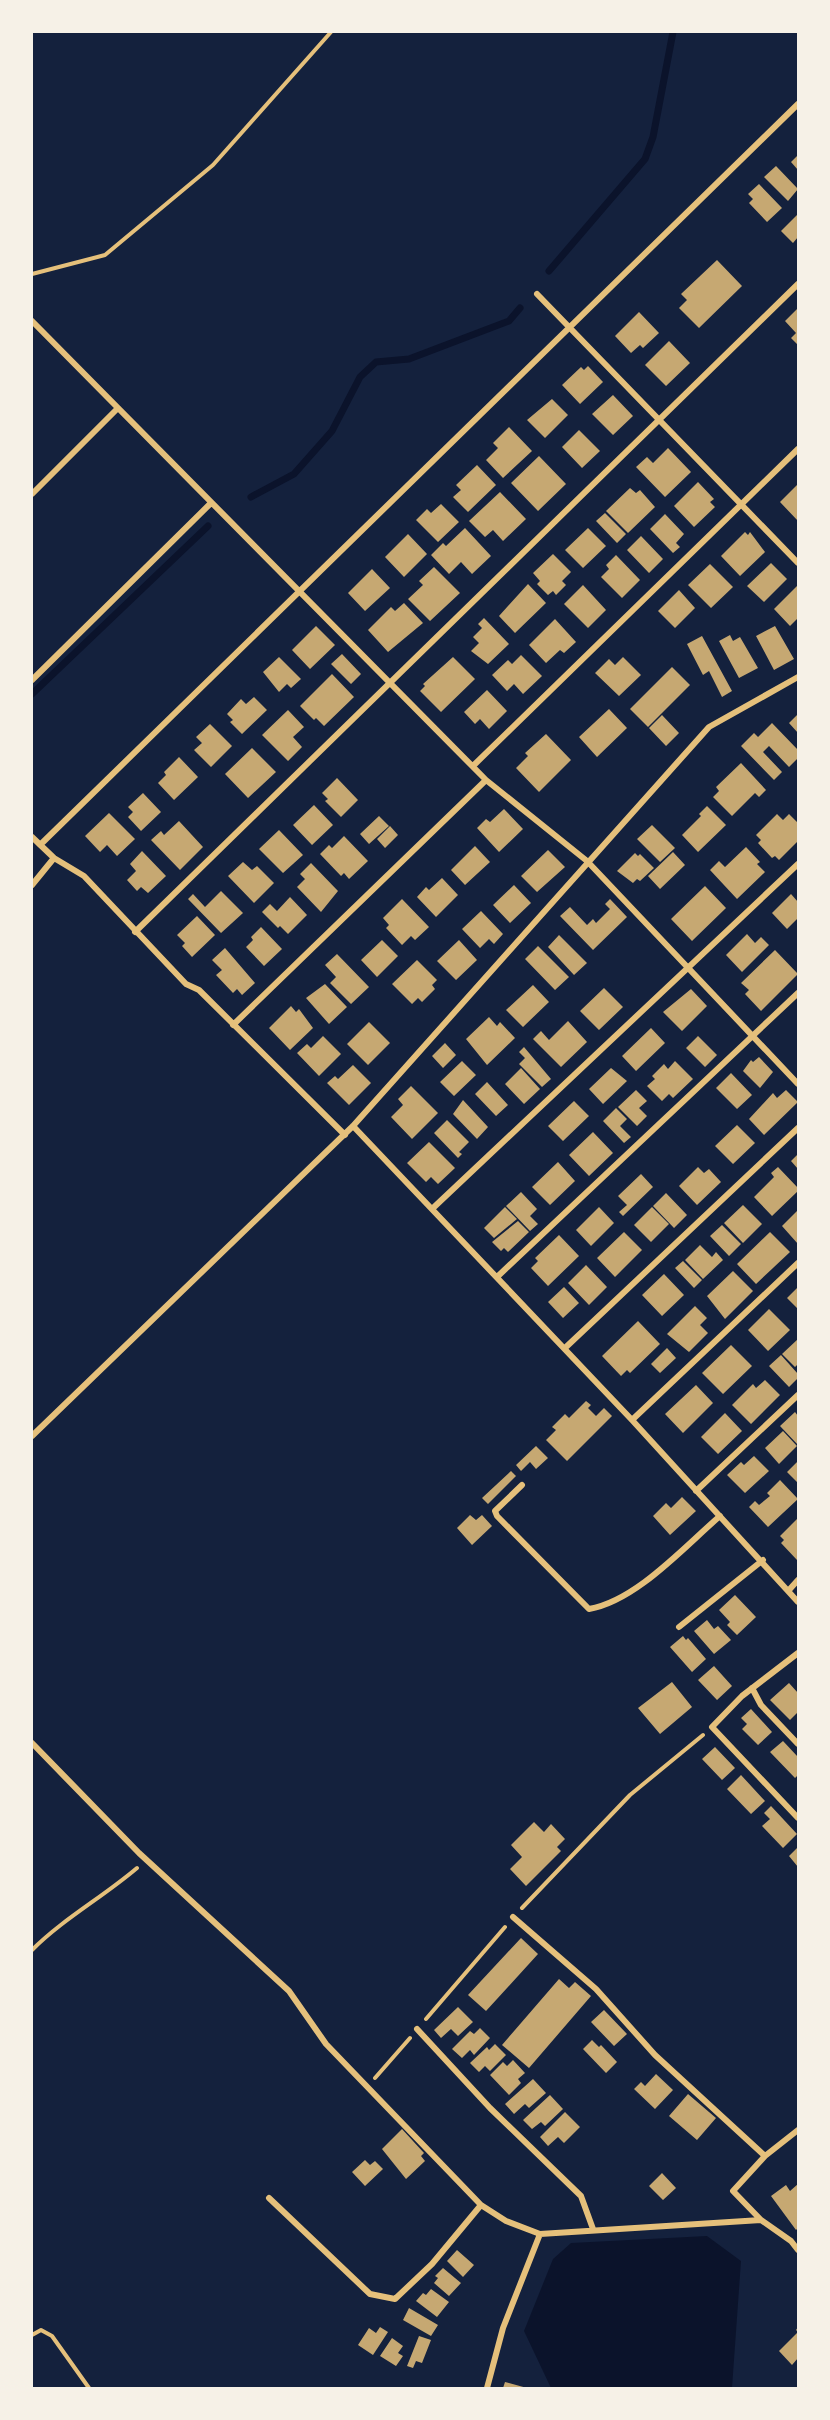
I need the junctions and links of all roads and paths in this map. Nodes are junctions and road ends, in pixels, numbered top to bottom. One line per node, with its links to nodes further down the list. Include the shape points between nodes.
1 (331, 32): 3 (path, via 213,165 105,255)
2 (798, 104): 7 (street)
3 (32, 274)
4 (798, 284): 9 (street)
5 (537, 294): 7 (street)
6 (32, 321): 8 (street)
7 (570, 328): 9 (street); 15 (street)
8 (117, 409): 11 (street); 12 (street)
9 (658, 420): 13 (street); 18 (street)
10 (798, 449): 13 (street)
11 (32, 494)
12 (212, 503): 15 (street); 17 (street)
13 (741, 505): 14 (street); 19 (street)
14 (798, 564)
15 (301, 590): 18 (street); 22 (street)
16 (798, 677): 24 (street, via 709,727)
17 (32, 680)
18 (390, 681): 19 (street); 27 (street)
19 (474, 765): 20 (street)
20 (486, 780): 24 (street); 30 (street)
21 (32, 837): 22 (street)
22 (40, 845): 23 (street)
23 (54, 858): 26 (street); 27 (street, via 84,876)
24 (587, 861): 28 (street); 33 (street)
25 (798, 864): 28 (street)
26 (32, 885)
27 (135, 933): 30 (street)
28 (689, 967): 31 (street); 36 (street)
29 (798, 993): 31 (street)
30 (233, 1025): 35 (street)
31 (753, 1035): 32 (street); 38 (street)
32 (798, 1084)
33 (353, 1126): 35 (street); 36 (street)
34 (798, 1128): 39 (street)
35 (345, 1135): 42 (street)
36 (432, 1209): 38 (street)
37 (798, 1263): 41 (street)
38 (497, 1278): 39 (street)
39 (565, 1348): 41 (street)
40 (798, 1395): 44 (street)
41 (632, 1420): 44 (street)
42 (32, 1436)
43 (522, 1485): 45 (street, via 495,1511 497,1516 589,1610 625,1597)
44 (696, 1491): 45 (street)
45 (720, 1516): 46 (street)
46 (763, 1560): 48 (street); 50 (street)
47 (798, 1580): 48 (street)
48 (789, 1590): 49 (street)
49 (798, 1602)
50 (679, 1627)
51 (798, 1653): 52 (street)
52 (752, 1688): 53 (street); 55 (street, via 761,1705)
53 (712, 1727): 56 (street); 58 (path, via 630,1795)
54 (32, 1743): 57 (street)
55 (798, 1744)
56 (798, 1818)
57 (146, 1860): 59 (path); 61 (street, via 289,1991 326,2044)
58 (513, 1917): 60 (path); 63 (street, via 596,1989 655,2055)
59 (32, 1950)
60 (417, 2030): 61 (path); 67 (street, via 581,2196)
61 (369, 2085): 65 (street)
62 (798, 2130): 63 (street)
63 (765, 2156): 66 (street, via 733,2191)
64 (269, 2198): 65 (street, via 370,2294 395,2299 432,2264)
65 (481, 2205): 68 (street, via 506,2221)
66 (761, 2220): 67 (street); 69 (street)
67 (593, 2229): 68 (street)
68 (540, 2234): 72 (street, via 503,2328)
69 (798, 2250)
70 (32, 2334): 71 (path, via 40,2330 52,2336)
71 (89, 2388)
72 (487, 2388)

